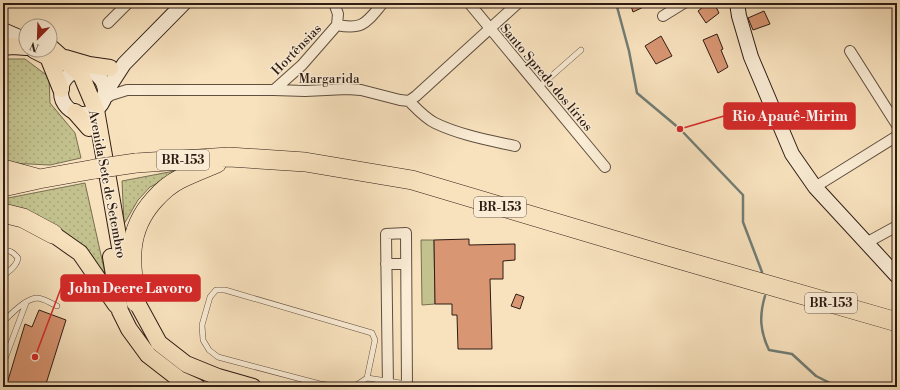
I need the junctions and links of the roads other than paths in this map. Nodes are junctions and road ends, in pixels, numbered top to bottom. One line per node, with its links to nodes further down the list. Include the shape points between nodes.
1 (128, 3): 10 (street)
2 (184, 3): 20 (street)
3 (334, 3): 11 (street, Hortênsias, via 338,14)
4 (469, 3): 12 (street, Santo Spredo dos lírios)
5 (518, 3): 12 (street)
6 (684, 3): 9 (street)
7 (737, 3): 36 (street, via 751,57 772,110 792,154)
8 (382, 4): 11 (street, via 359,26 350,28)
9 (663, 16)
10 (108, 23)
11 (336, 25): 25 (street, Hortênsias, via 302,65)
12 (490, 28): 23 (street, Santo Spredo dos lírios); 26 (street)
13 (15, 37): 14 (main road, via 14,46)
14 (3, 47)
15 (582, 50): 23 (lane)
16 (850, 50): 28 (street)
17 (58, 56): 20 (main road, via 89,65)
18 (51, 58): 24 (main road)
19 (55, 58): 21 (main road, Avenida Sete de Setembro)
20 (117, 66): 22 (street); 27 (street)
21 (73, 73): 22 (street, via 87,70); 24 (street, via 64,81); 27 (main road, Avenida Sete de Setembro, via 83,102)
22 (93, 73): 27 (street, via 102,81 105,90)
23 (539, 87): 32 (street, Santo Spredo dos lírios)
24 (61, 89): 27 (street, via 65,105 71,110)
25 (274, 90): 26 (street, Margarida, via 305,92 348,88); 27 (street, Margarida, via 127,90 111,95)
26 (409, 101): 30 (street, via 434,122 467,134)
27 (94, 113): 49 (main road, Avenida Sete de Setembro, via 129,288)
28 (897, 125)
29 (897, 136): 36 (street)
30 (515, 146)
31 (229, 158): 34 (highway, BR-153, bridge, via 136,163); 49 (highway, via 179,179 161,192 148,207 135,231); 51 (highway, BR-153, via 305,162 412,180)
32 (605, 167)
33 (3, 168): 34 (highway)
34 (39, 179): 35 (highway, BR-153)
35 (3, 187)
36 (815, 187): 41 (street)
37 (3, 213): 40 (highway, via 23,218)
38 (3, 222): 40 (street, via 18,223)
39 (897, 226): 41 (street)
40 (53, 234): 49 (main road, Avenida Sete de Setembro, via 80,253 98,277)
41 (866, 243): 46 (street)
42 (3, 251): 45 (lane, via 8,250 18,258 14,267)
43 (386, 264): 44 (street); 44 (street, via 386,234 406,233); 54 (street)
44 (406, 264): 55 (street)
45 (3, 276)
46 (897, 276)
47 (26, 303): 48 (lane, via 36,298); 50 (lane); 52 (lane)
48 (56, 306)
49 (128, 306): 56 (main road, Avenida Sete de Setembro, via 129,329 148,355 179,379); 57 (main road, Avenida Sete de Setembro, via 159,343 186,364)
50 (3, 322)
51 (897, 322)
52 (3, 364)
53 (367, 378): 54 (lane); 58 (lane, via 375,340 372,333 225,290 216,290 210,296 202,325 203,340 209,350 218,357 320,384); 59 (lane)
54 (388, 385): 55 (lane)
55 (407, 386)
56 (197, 387)
57 (253, 387)
58 (343, 387)
59 (352, 387)

